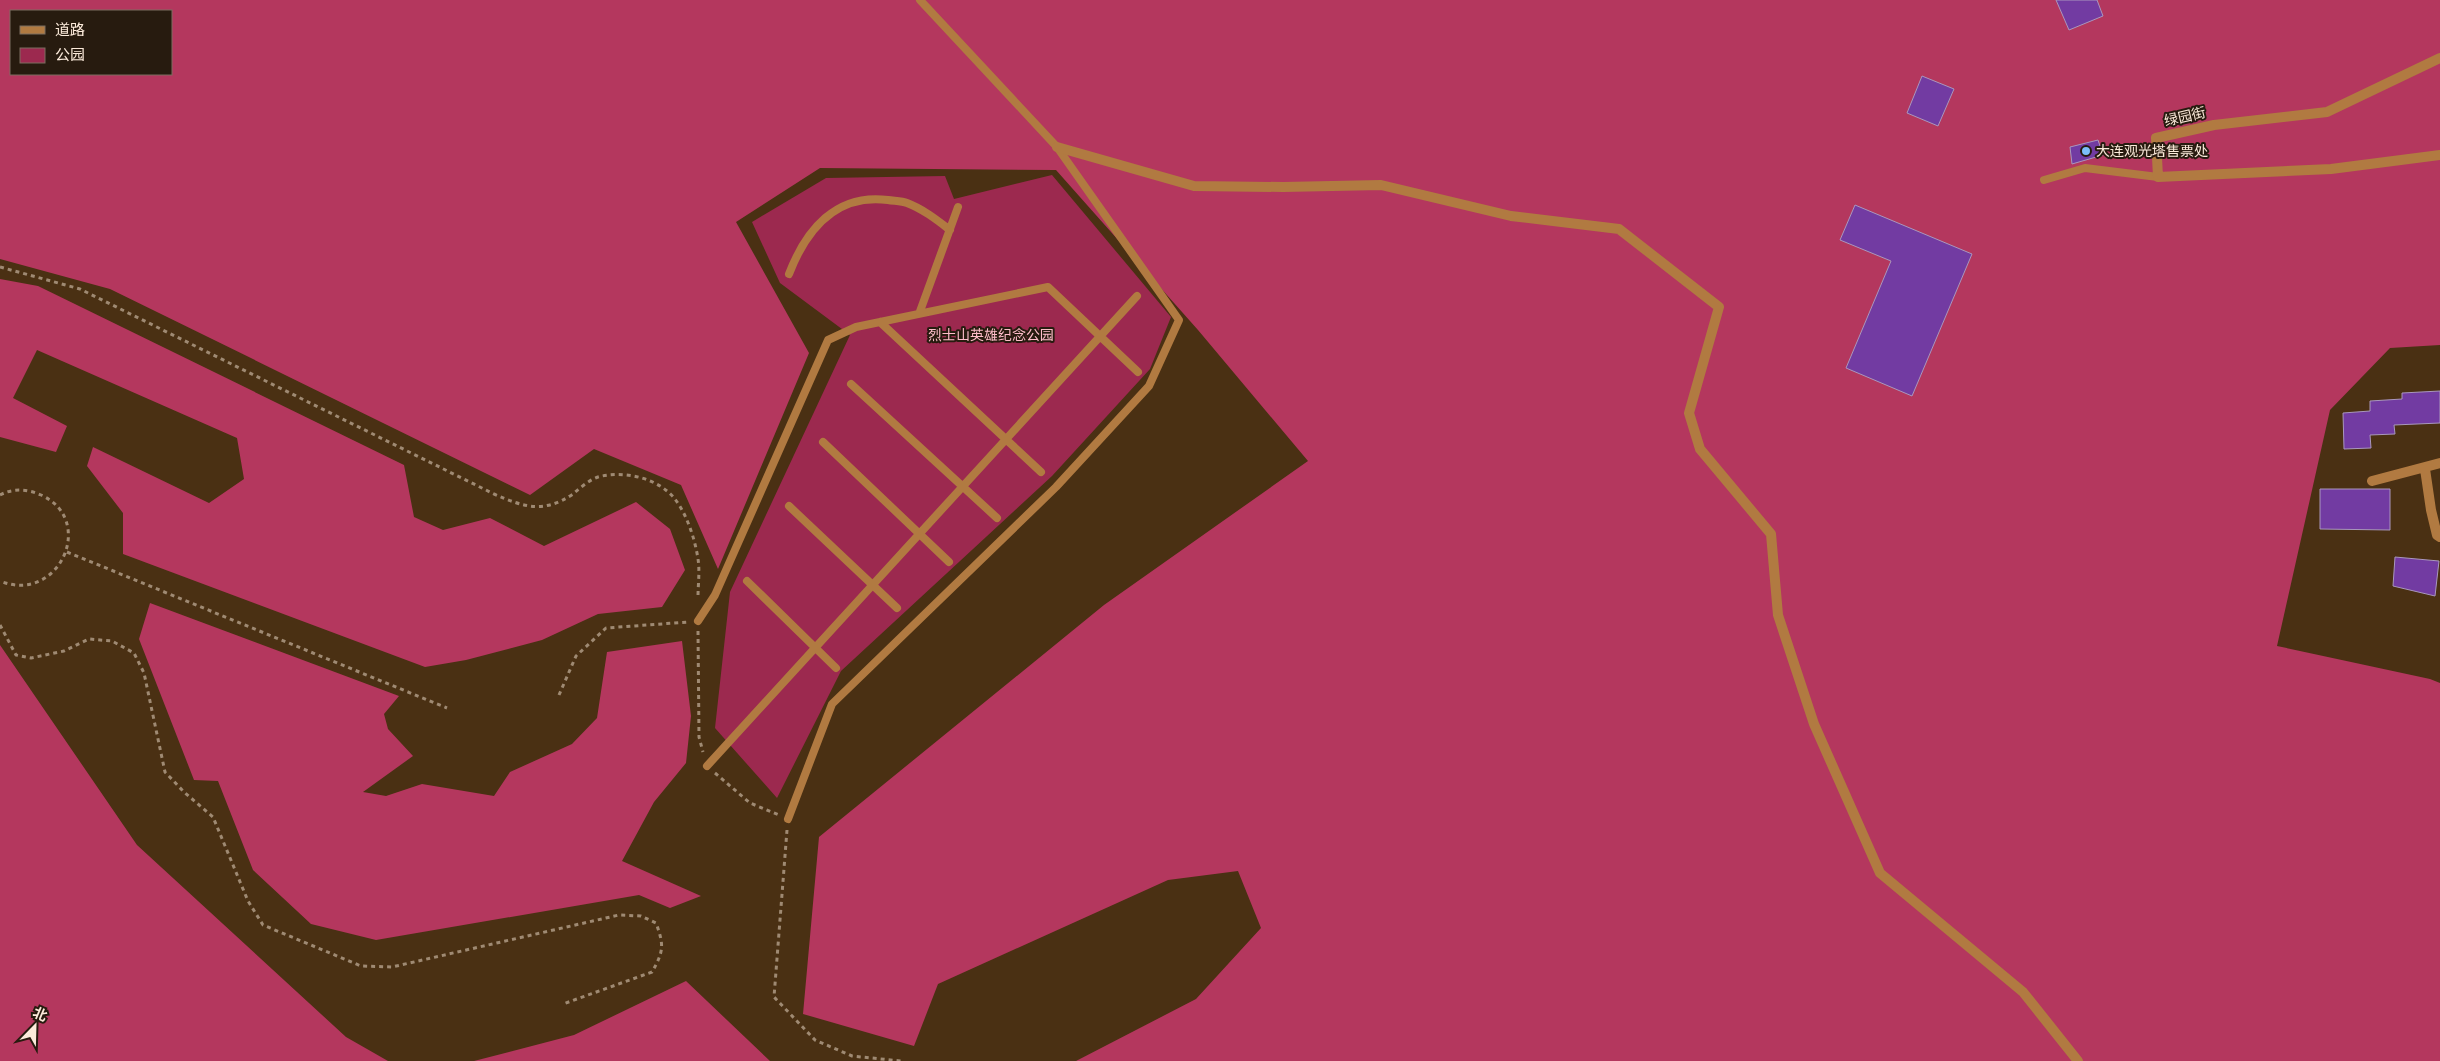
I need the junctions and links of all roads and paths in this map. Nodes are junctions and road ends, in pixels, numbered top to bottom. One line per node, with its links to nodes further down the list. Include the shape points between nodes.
1 (920, 0): 3 (lane)
2 (2440, 58): 5 (street, 绿园街, via 2327,112 2214,125 2156,138)
3 (1057, 147): 42 (lane, via 1179,320 1149,386 1056,487 832,704); 45 (street, via 1194,186 1381,185 1511,216 1619,229 1719,308 1689,413 1700,449 1771,534 1778,615 1814,724 1880,873 2023,992)
4 (2440, 155): 5 (street, via 2331,169)
5 (2158, 177): 6 (lane, via 2085,168)
6 (2044, 180)
7 (958, 207): 8 (lane)
8 (950, 230): 10 (lane, via 906,202 875,198 851,201 832,212 811,232 798,251); 12 (lane)
9 (0, 267): 35 (path, via 80,289 522,506 546,506 566,498 596,477 617,474 643,478 668,491 686,517 698,560)
10 (789, 274)
11 (1137, 296): 14 (lane)
12 (919, 314): 13 (lane); 14 (lane, via 1048,287)
13 (880, 322): 17 (lane); 35 (lane, via 856,327 828,340 716,596)
14 (1100, 336): 15 (lane); 17 (lane)
15 (1138, 372)
16 (851, 384): 23 (lane)
17 (1006, 439): 21 (lane); 23 (lane)
18 (823, 442): 27 (lane)
19 (2440, 464): 20 (street)
20 (2425, 469): 22 (street); 28 (street, via 2431,510)
21 (1041, 472)
22 (2372, 481)
23 (962, 486): 26 (lane); 27 (lane)
24 (0, 495): 29 (path, via 17,490 32,491 58,508 66,521 69,536)
25 (789, 506): 33 (lane)
26 (997, 518)
27 (919, 534): 30 (lane); 33 (lane)
28 (2440, 537)
29 (67, 552): 31 (path, via 48,577 33,584 17,585); 40 (path)
30 (949, 562)
31 (0, 580)
32 (747, 581): 37 (lane)
33 (872, 584): 34 (lane); 37 (lane)
34 (897, 608)
35 (698, 621): 39 (path, via 606,628 576,656); 41 (path, via 699,737)
36 (0, 625): 43 (path, via 16,655 30,658 64,651 89,639 112,641 134,653 144,673 165,772 213,817 248,901 263,925 361,966 392,967 619,915 641,916 656,923 662,940 661,956 652,972)
37 (815, 647): 38 (lane); 41 (lane)
38 (836, 668)
39 (559, 695)
40 (447, 708)
41 (707, 766): 42 (path, via 750,803)
42 (788, 819): 44 (path, via 774,997 815,1040 852,1056)
43 (563, 1004)
44 (901, 1061)
45 (2078, 1061)

